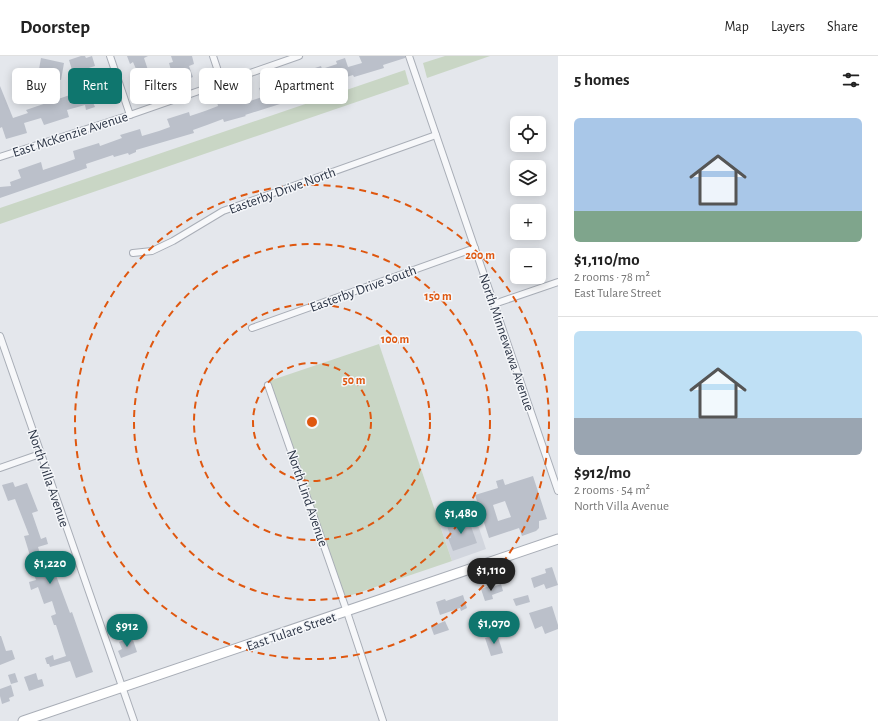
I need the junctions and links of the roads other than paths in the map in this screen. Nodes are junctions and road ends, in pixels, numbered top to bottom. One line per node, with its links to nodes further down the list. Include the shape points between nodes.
1 (110, 56): 8 (street)
2 (212, 56): 5 (street)
3 (300, 56): 6 (street, East McKenzie Avenue)
4 (410, 56): 9 (street, North Minnewawa Avenue)
5 (216, 68)
6 (252, 73)
7 (199, 91): 8 (street, East McKenzie Avenue)
8 (130, 115): 10 (street, East McKenzie Avenue)
9 (436, 135): 11 (street, North Minnewawa Avenue); 12 (street, Easterby Drive North, via 223,210 173,241 152,250)
10 (0, 157)
11 (475, 248): 14 (street, North Minnewawa Avenue); 15 (street, Easterby Drive South)
12 (132, 253)
13 (558, 282): 14 (street)
14 (494, 304): 20 (street, North Minnewawa Avenue)
15 (252, 328)
16 (0, 336): 18 (street, North Villa Avenue)
17 (268, 385): 22 (street, North Lind Avenue)
18 (40, 454): 19 (street); 23 (street, North Villa Avenue)
19 (0, 468)
20 (558, 491)
21 (558, 539): 22 (main road, East Tulare Street)
22 (347, 612): 23 (main road, East Tulare Street); 26 (street, North Lind Avenue)
23 (123, 688): 24 (main road, East Tulare Street); 25 (street, North Villa Avenue)
24 (23, 721)
25 (134, 721)
26 (384, 721)

